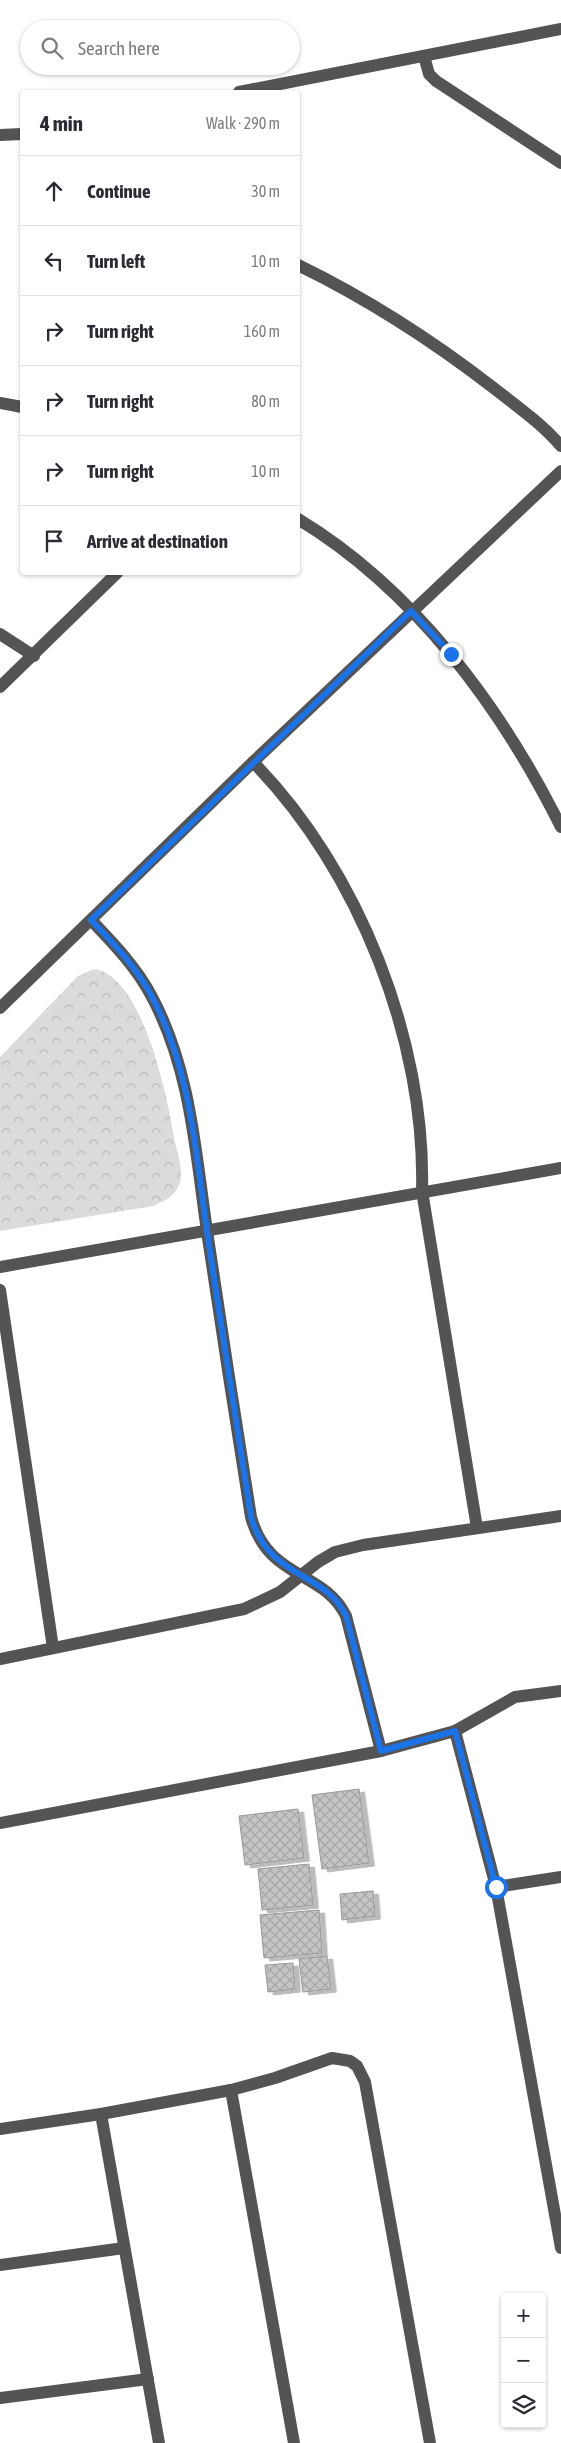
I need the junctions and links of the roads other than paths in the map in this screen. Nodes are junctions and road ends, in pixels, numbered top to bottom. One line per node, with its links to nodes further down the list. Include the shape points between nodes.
1 (561, 29): 2 (street)
2 (424, 56): 3 (street); 6 (street, via 429,74 441,85)
3 (249, 90)
4 (20, 134): 5 (street)
5 (0, 135)
6 (561, 164)
7 (300, 266): 10 (street, via 356,294 460,362 532,418)
8 (0, 403): 9 (street)
9 (20, 408)
10 (561, 446)
11 (561, 471): 14 (street)
12 (300, 520): 14 (street, via 364,567)
13 (115, 575): 16 (street)
14 (411, 611): 18 (street); 19 (street, via 451,654 485,701 541,787)
15 (0, 634): 16 (street)
16 (34, 656): 17 (street)
17 (0, 687)
18 (254, 762): 20 (street); 23 (street, via 284,796 321,850 357,912 377,959 395,1008 417,1106)
19 (561, 828)
20 (91, 920): 21 (street); 24 (street, via 137,973 171,1038 190,1109)
21 (0, 1008)
22 (561, 1168): 23 (street)
23 (422, 1192): 24 (street); 28 (street)
24 (206, 1230): 25 (street); 29 (street, via 251,1517 263,1546 274,1558)
25 (0, 1267)
26 (0, 1290): 30 (street)
27 (561, 1516): 28 (street)
28 (477, 1528): 29 (street, via 363,1544 318,1562)
29 (301, 1576): 30 (street, via 262,1602 244,1609); 34 (street, via 330,1594 343,1610)
30 (53, 1648): 31 (street)
31 (0, 1659)
32 (561, 1691): 33 (street, via 515,1697)
33 (455, 1731): 34 (street); 37 (street)
34 (381, 1751): 35 (street)
35 (0, 1823)
36 (561, 1877): 37 (street)
37 (496, 1887): 41 (street)
38 (231, 2090): 39 (street); 48 (street); 49 (street, via 332,2058 350,2061 362,2073)
39 (100, 2114): 40 (street); 42 (street)
40 (0, 2129)
41 (557, 2199): 43 (street)
42 (124, 2248): 44 (street); 45 (street)
43 (561, 2248)
44 (0, 2265)
45 (148, 2379): 46 (street); 47 (street)
46 (0, 2398)
47 (159, 2443)
48 (294, 2443)
49 (430, 2443)

